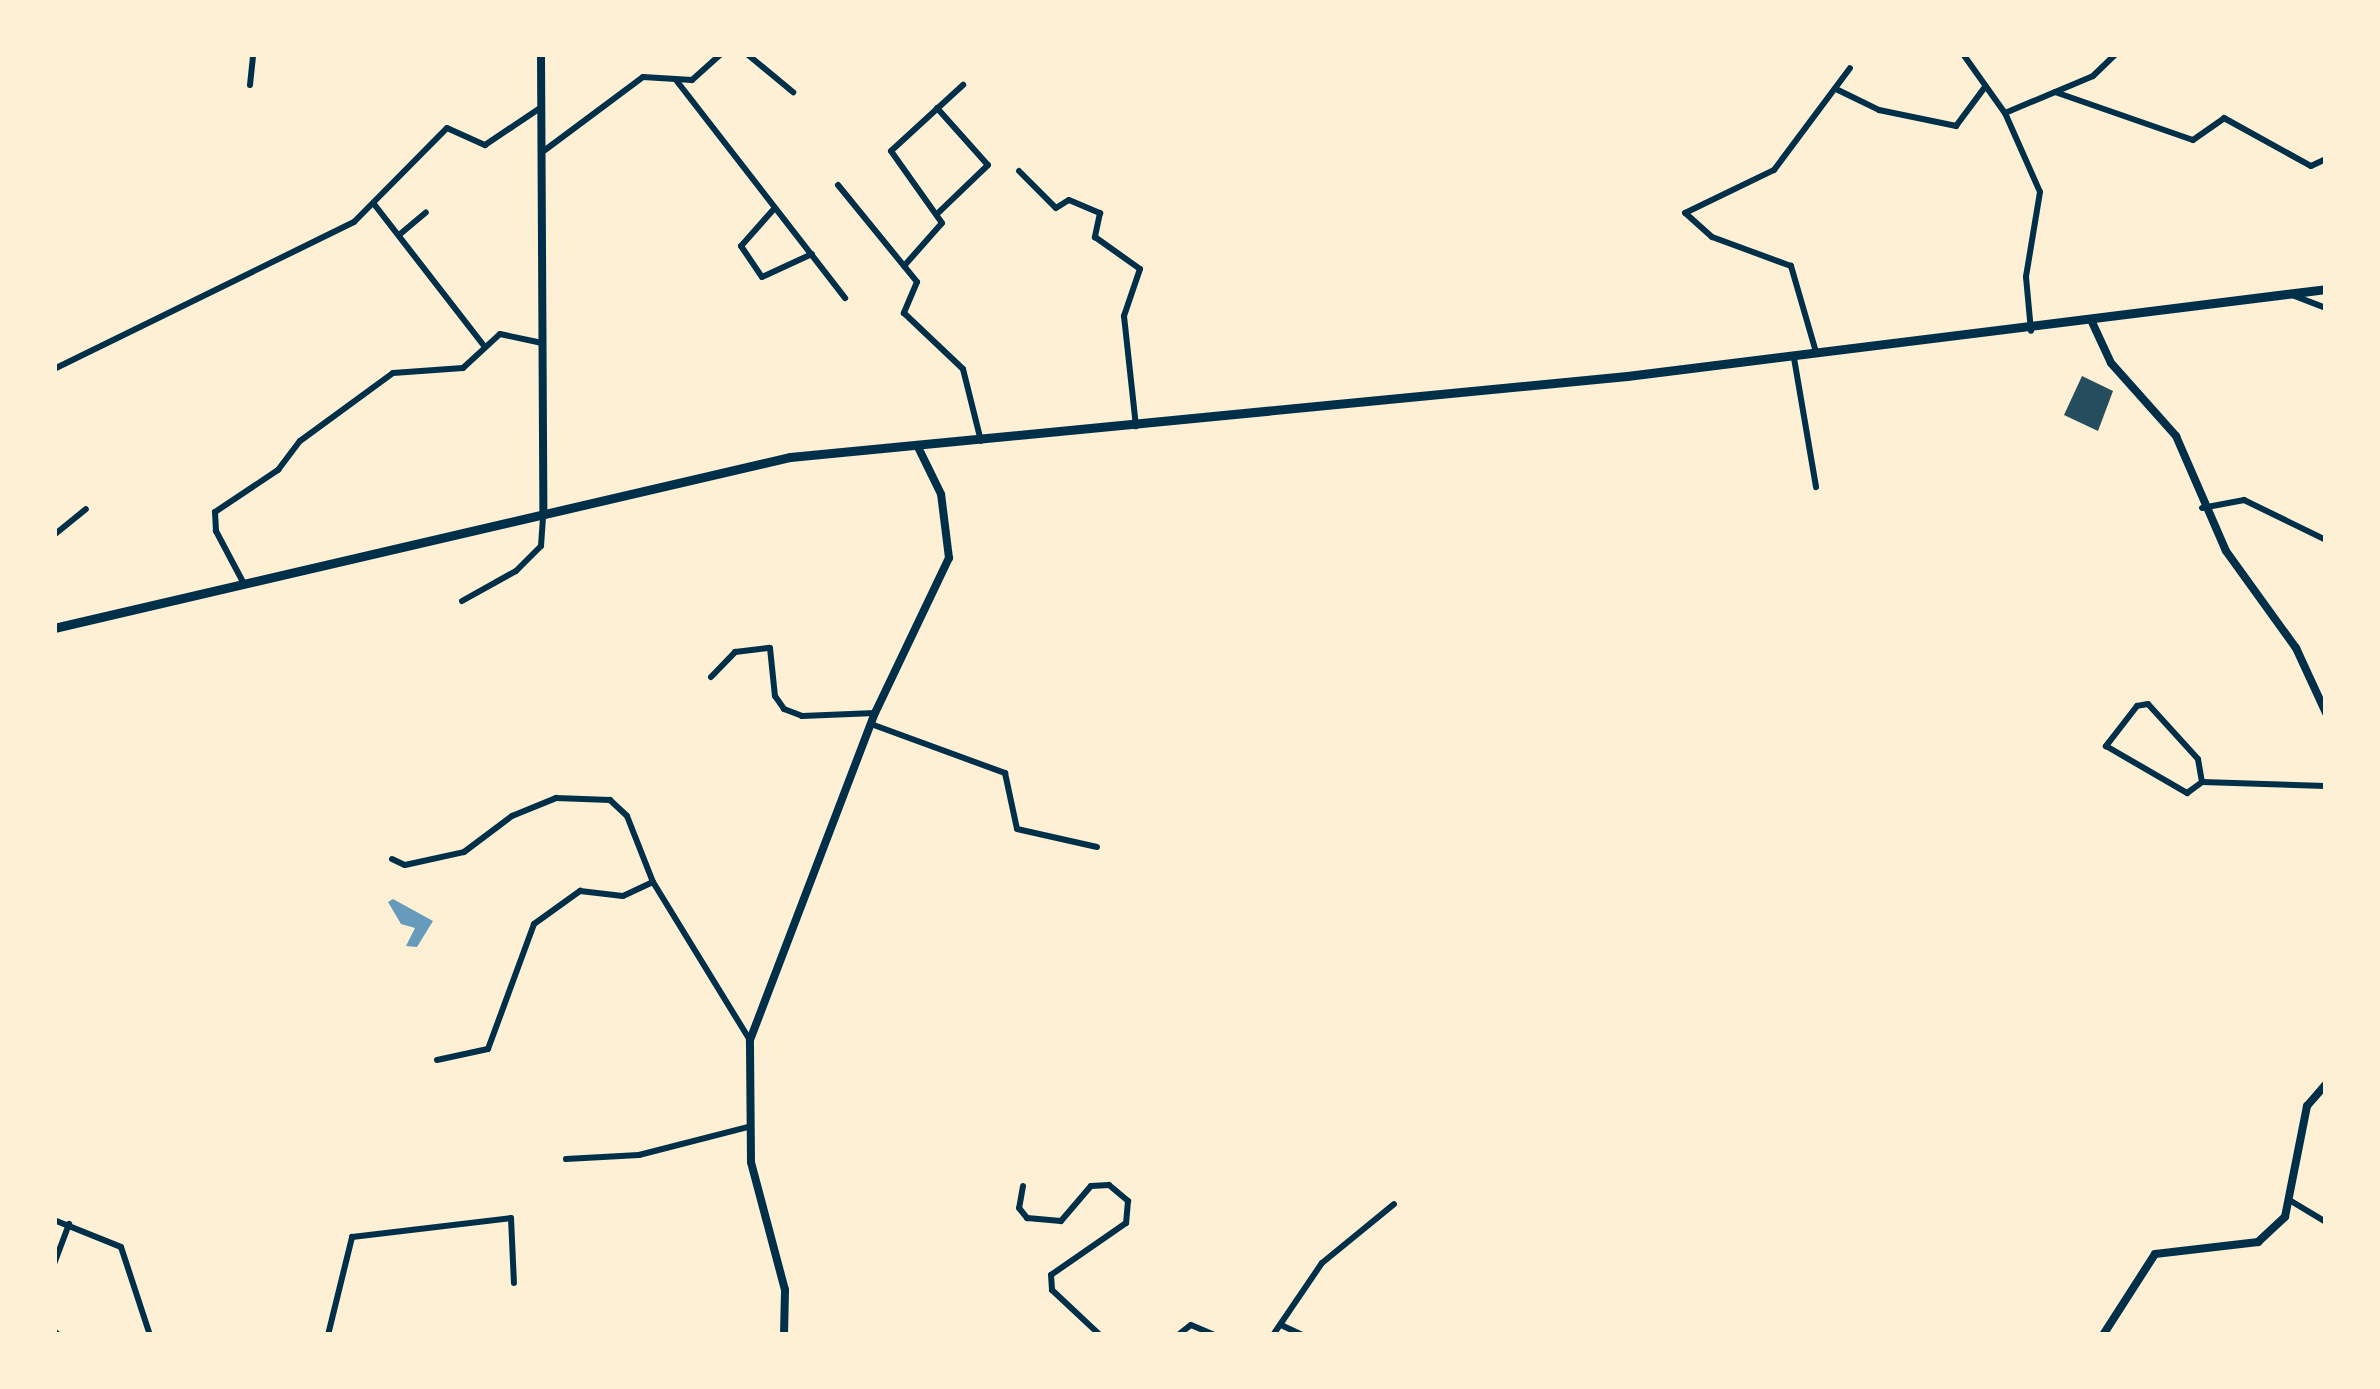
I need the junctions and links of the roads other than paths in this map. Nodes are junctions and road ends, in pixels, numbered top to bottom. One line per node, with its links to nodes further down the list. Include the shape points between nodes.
1 (253, 54): 9 (street)
2 (541, 54): 15 (street)
3 (721, 54): 8 (street, via 692,80)
4 (747, 54): 13 (street)
5 (1963, 54): 11 (street)
6 (2116, 54): 14 (street, via 2102,71)
7 (1850, 68): 12 (street)
8 (676, 80): 18 (street, via 643,77); 23 (street)
9 (250, 85)
10 (963, 85): 16 (street)
11 (1985, 87): 12 (street, via 1956,126 1879,110); 17 (street)
12 (1838, 90): 37 (street, via 1774,170 1685,213 1712,238 1796,271)
13 (793, 92)
14 (2055, 92): 17 (street); 19 (street, via 2193,140 2224,118 2311,166)
15 (543, 106): 18 (street); 22 (street, via 485,146 447,128)
16 (938, 107): 25 (street, via 891,152); 25 (street, via 988,165)
17 (2005, 113): 34 (street, via 2042,207 2026,277)
18 (545, 150): 35 (street)
19 (2326, 159)
20 (1019, 171): 40 (street, via 1056,208 1069,200 1102,215 1095,238 1140,269 1124,316)
21 (838, 185): 28 (street)
22 (374, 204): 26 (street); 39 (street, via 354,222)
23 (773, 210): 27 (street); 27 (street, via 741,246 762,278)
24 (426, 212): 26 (street)
25 (939, 212): 28 (street, via 939,233)
26 (399, 236): 36 (street)
27 (812, 254): 31 (street)
28 (904, 266): 41 (street, via 918,287 904,313 963,369)
29 (2326, 289): 30 (highway)
30 (2291, 294): 32 (street); 33 (highway)
31 (845, 298)
32 (2326, 308)
33 (2092, 322): 34 (highway); 44 (street, via 2111,363 2176,436)
34 (2031, 331): 37 (highway)
35 (546, 344): 36 (street, via 500,334); 46 (street)
36 (484, 347): 49 (street, via 463,368 393,373 300,441 278,470 218,507 216,531)
37 (1816, 356): 38 (highway)
38 (1794, 358): 40 (highway); 43 (street)
39 (54, 369)
40 (1136, 427): 41 (highway)
41 (981, 441): 42 (highway)
42 (918, 447): 46 (highway, via 790,457); 53 (street, via 952,544)
43 (1816, 487)
44 (2202, 508): 48 (street, via 2244,500); 54 (street, via 2248,591 2303,659)
45 (86, 509): 47 (street)
46 (543, 512): 49 (highway); 50 (street, via 541,546 516,572)
47 (54, 535)
48 (2326, 540)
49 (243, 582): 51 (highway)
50 (462, 601)
51 (54, 628)
52 (711, 677): 53 (street, via 734,652 770,648 784,709 802,716)
53 (875, 713): 55 (street)
54 (2326, 713)
55 (871, 724): 58 (street, via 1005,773 1018,829); 61 (street)
56 (2202, 782): 56 (street, via 2182,791 2106,746 2137,706 2148,704 2198,759); 57 (street)
57 (2326, 786)
58 (1097, 847)
59 (392, 859): 60 (street, via 405,865 464,852 531,806 599,796 627,816)
60 (653, 882): 61 (street); 62 (street, via 623,896 580,891 534,924 488,1048)
61 (750, 1040): 64 (street)
62 (437, 1060)
63 (2326, 1084): 67 (street, via 2307,1106)
64 (748, 1126): 65 (street, via 639,1155); 77 (street, via 785,1290)
65 (566, 1159)
66 (1023, 1186): 78 (street, via 1019,1208 1028,1218 1060,1221 1091,1186 1109,1185 1128,1201 1126,1223 1051,1275 1052,1290)
67 (2290, 1201): 70 (street); 83 (street, via 2258,1242 2155,1254)
68 (1394, 1204): 74 (street, via 1322,1263)
69 (54, 1220): 71 (street)
70 (2326, 1222)
71 (69, 1224): 72 (street); 75 (street, via 113,1240 127,1256)
72 (54, 1264)
73 (514, 1282): 76 (street, via 512,1218 352,1237)
74 (1281, 1325): 81 (street); 82 (street)
75 (150, 1335)
76 (328, 1335)
77 (784, 1335)
78 (1100, 1335)
79 (1178, 1335): 80 (street, via 1191,1325)
80 (1214, 1335)
81 (1273, 1335)
82 (1303, 1335)
83 (2103, 1335)

